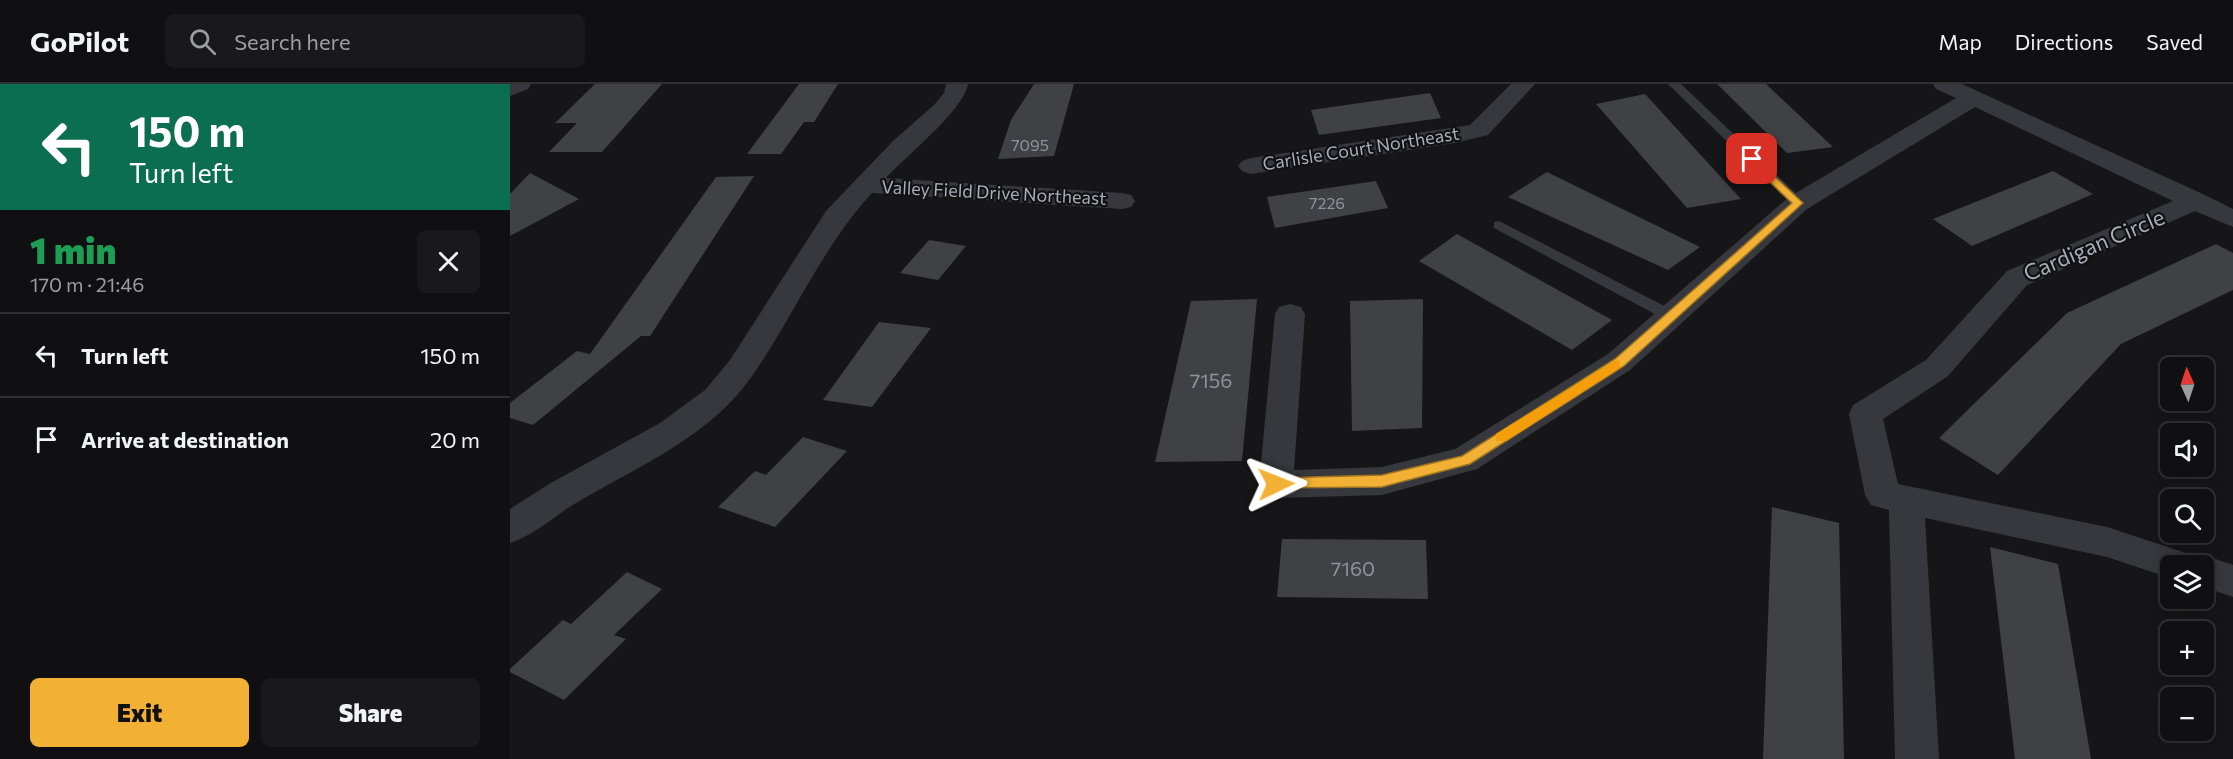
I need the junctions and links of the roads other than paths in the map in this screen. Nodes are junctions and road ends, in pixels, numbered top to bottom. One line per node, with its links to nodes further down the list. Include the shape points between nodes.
1 (520, 84): 6 (street)
2 (957, 84): 9 (street, via 942,110)
3 (1524, 84): 8 (street, Carlisle Court Northeast, via 1479,129 1455,136)
4 (1674, 84): 12 (lane)
5 (1944, 84): 7 (street)
6 (510, 89)
7 (1972, 99): 11 (street); 12 (street)
8 (1251, 166)
9 (867, 185): 10 (street, Valley Field Drive Northeast); 18 (street, via 835,217 741,368 716,398 672,432 561,494)
10 (1122, 201)
11 (2196, 201): 13 (street); 17 (street, Cardigan Circle, via 2017,278 1937,368 1864,414 1884,495)
12 (1798, 203): 16 (street)
13 (2233, 219)
14 (1498, 225): 16 (lane)
15 (1290, 314): 16 (street, via 1276,484 1382,481 1466,460 1619,362)
16 (1671, 316)
17 (1906, 500): 19 (street, via 2107,542); 22 (street)
18 (510, 528)
19 (2160, 559)
20 (2214, 575): 21 (street)
21 (2233, 580)
22 (1917, 759)

